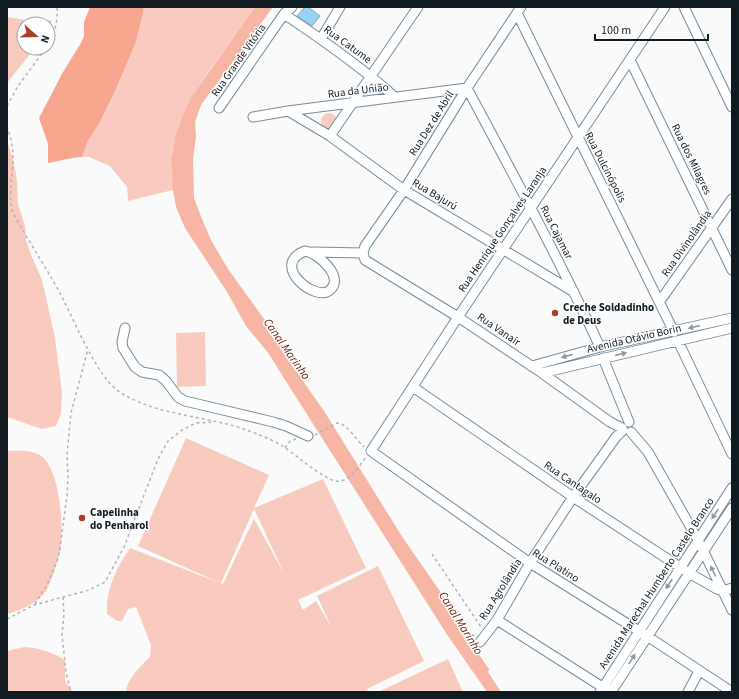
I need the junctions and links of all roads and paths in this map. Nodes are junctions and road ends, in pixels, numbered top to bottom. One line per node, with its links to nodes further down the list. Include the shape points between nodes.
1 (57, 7): 9 (path)
2 (292, 7): 8 (street, Rua Grande Vitória)
3 (340, 7): 10 (street)
4 (418, 7): 13 (street)
5 (665, 7): 12 (street, Rua Henrique Gonçalves Laranja)
6 (684, 7): 18 (street)
7 (519, 10): 14 (street, Rua Dez de Abril); 24 (street, Rua Dulcinópolis)
8 (284, 14): 10 (street, Rua Catume); 19 (street, Rua Grande Vitória)
9 (56, 24)
10 (321, 39): 13 (street, Rua Catume)
11 (40, 56): 17 (path)
12 (630, 60): 24 (street, Rua Henrique Gonçalves Laranja); 28 (street, Rua dos Milagres)
13 (371, 75): 15 (street, Rua Catume); 16 (street)
14 (467, 88): 15 (street, Rua da União); 25 (street, Rua Dez de Abril); 27 (street, Rua Cajamar)
15 (395, 97): 16 (street, Rua da União)
16 (352, 103): 20 (street, Rua da União); 23 (street)
17 (7, 106)
18 (732, 107)
19 (219, 108)
20 (288, 111): 21 (street, Rua da União); 23 (street, Rua Bajurú)
21 (253, 117)
22 (7, 126): 42 (path, via 13,156 12,210 56,286)
23 (330, 136): 25 (street, Rua Bajurú)
24 (578, 137): 27 (street, Rua Henrique Gonçalves Laranja); 34 (street, Rua Dulcinópolis)
25 (404, 190): 29 (street, Rua Bajurú); 31 (street, Rua Dez de Abril, via 365,246)
26 (732, 199): 28 (street, Rua Divinolândia)
27 (531, 208): 29 (street, Rua Henrique Gonçalves Laranja); 33 (street, Rua Cajamar)
28 (712, 228): 32 (street, Rua dos Milagres); 34 (street, Rua Divinolândia)
29 (503, 249): 33 (street, Rua Bajurú); 35 (street, Rua Henrique Gonçalves Laranja)
30 (312, 252): 30 (street, via 305,251 294,259 294,277 310,289 328,292 334,284 333,274); 31 (street)
31 (363, 253): 35 (street, Rua Vanair, via 365,260)
32 (732, 270)
33 (574, 292): 41 (street, Rua Cajamar)
34 (660, 301): 39 (street, Rua Dulcinópolis)
35 (458, 317): 44 (street, Rua Vanair); 46 (street, Rua Henrique Gonçalves Laranja)
36 (732, 318): 39 (street, Avenida Otávio Borin, one-way to 39)
37 (125, 328): 50 (street, via 123,348 135,367 142,372 159,376 185,401 273,422)
38 (732, 328): 40 (street, Avenida Otávio Borin)
39 (674, 332): 41 (street, Avenida Otávio Borin)
40 (678, 341): 43 (street, Avenida Otávio Borin, one-way to 40); 52 (street)
41 (600, 348): 44 (street, Avenida Otávio Borin, one-way to 44)
42 (88, 349): 47 (path, via 111,385 121,393 158,409); 65 (path, via 71,412 67,496 58,558 49,581)
43 (603, 358): 45 (street, Avenida Otávio Borin); 48 (street)
44 (532, 366): 45 (street, Rua Vanair)
45 (542, 373): 48 (street, Rua Vanair, via 610,422)
46 (413, 387): 51 (street, Rua Henrique Gonçalves Laranja); 54 (street, Rua Cantagalo)
47 (216, 422): 51 (path, via 246,429 280,445 338,482 346,480); 63 (path, via 196,424 182,430 168,441 158,459 124,547 105,582 89,590)
48 (626, 428): 54 (street, Rua Agrolândia, via 616,437); 56 (street, via 648,452)
49 (318, 433): 51 (path, via 334,424 343,424)
50 (308, 436)
51 (371, 451): 59 (street, Rua Platino)
52 (732, 454)
53 (732, 488): 56 (street, Avenida Marechal Humberto Castelo Branco, one-way to 56)
54 (573, 497): 59 (street, Rua Agrolândia); 60 (street, Rua Cantagalo)
55 (732, 508): 57 (street, Avenida Marechal Humberto Castelo Branco)
56 (698, 540): 57 (street); 60 (street, Avenida Marechal Humberto Castelo Branco)
57 (703, 551): 61 (street, Avenida Marechal Humberto Castelo Branco); 62 (street, one-way to 57)
58 (432, 554): 70 (path)
59 (530, 563): 68 (street, Rua Agrolândia); 69 (street, Rua Platino)
60 (680, 567): 61 (street, Rua Cantagalo); 69 (street, Avenida Marechal Humberto Castelo Branco, one-way to 69)
61 (689, 573): 62 (street, Rua Cantagalo, via 717,589); 71 (street, Avenida Marechal Humberto Castelo Branco)
62 (728, 589): 64 (street)
63 (63, 597): 65 (path); 75 (path, via 62,635)
64 (730, 600): 66 (street)
65 (34, 605): 67 (path)
66 (732, 610)
67 (7, 619)
68 (497, 620): 70 (street, Rua Agrolândia); 74 (street)
69 (639, 631): 71 (street, Rua Platino); 74 (street, Avenida Marechal Humberto Castelo Branco)
70 (486, 633): 72 (street, Rua Agrolândia)
71 (647, 636): 73 (street, Rua Platino); 74 (street, Avenida Marechal Humberto Castelo Branco, one-way to 71)
72 (480, 642)
73 (699, 671): 76 (street); 77 (street, Rua Platino)
74 (606, 691)
75 (71, 692)
76 (688, 692)
77 (732, 692)

